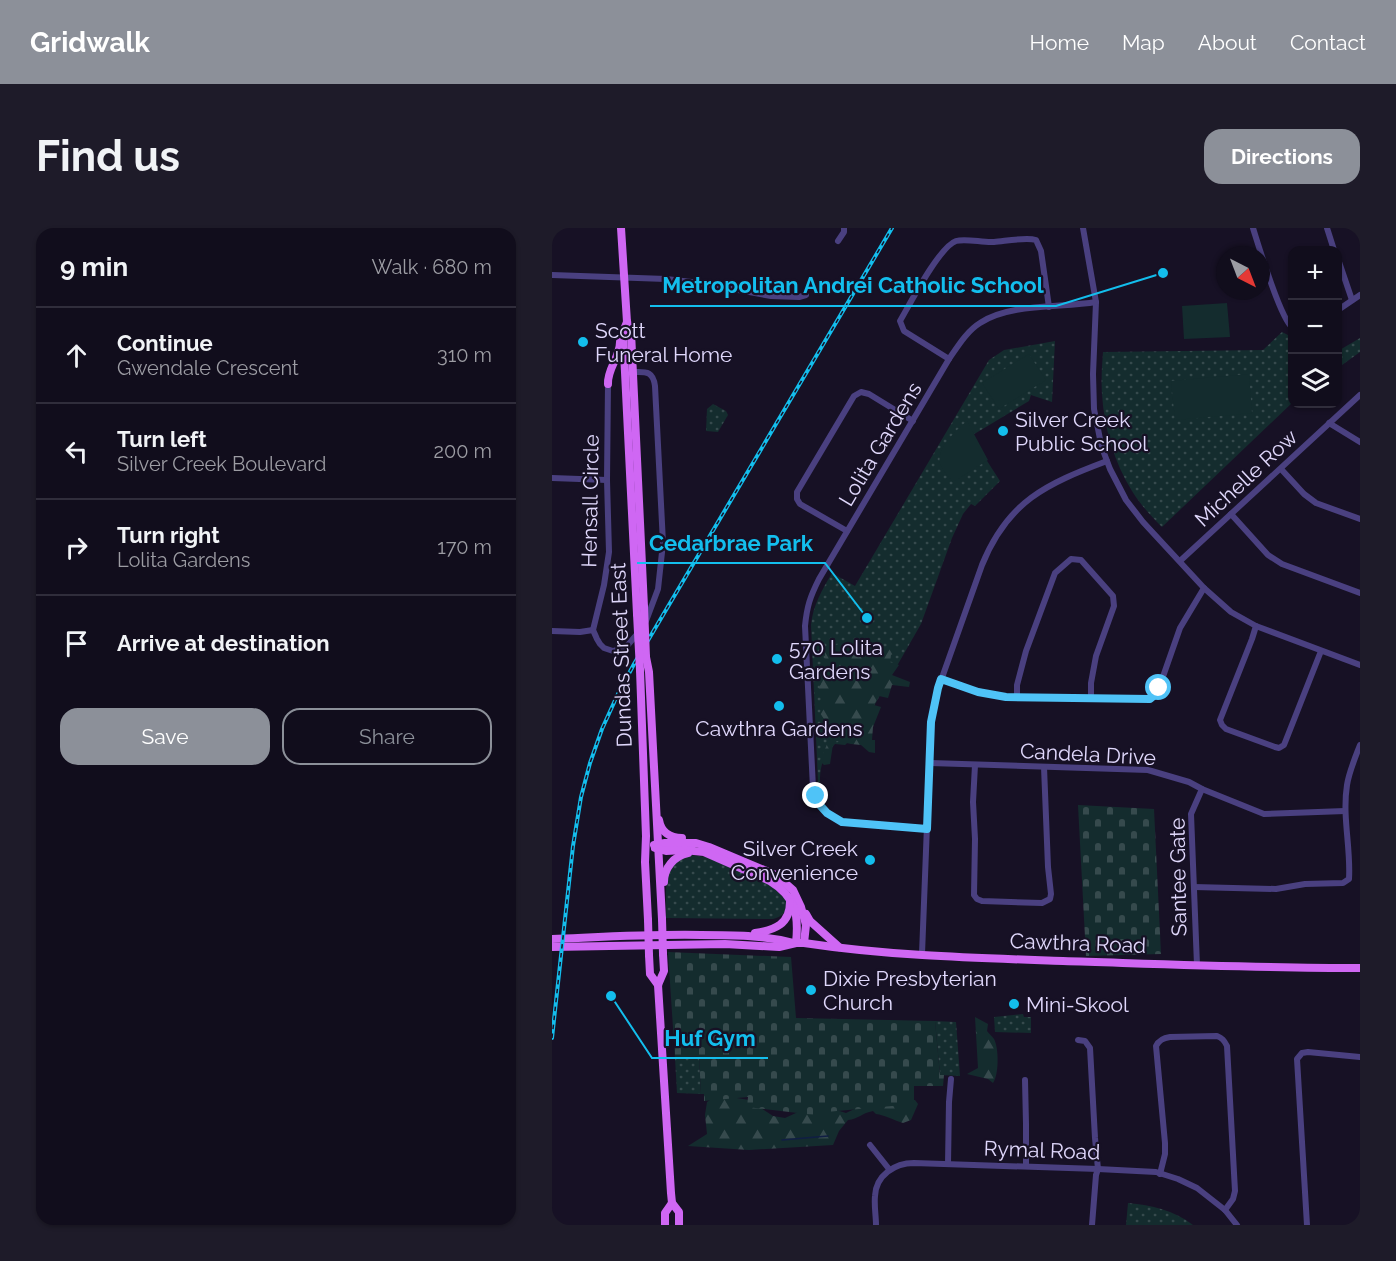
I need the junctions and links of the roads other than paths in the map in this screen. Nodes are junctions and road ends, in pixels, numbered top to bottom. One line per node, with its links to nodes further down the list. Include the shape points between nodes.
1 (621, 228): 10 (main road, Dundas Street East)
2 (844, 228): 6 (street)
3 (1083, 228): 14 (street)
4 (1253, 228): 18 (street)
5 (1327, 228): 7 (street)
6 (838, 241)
7 (1333, 246)
8 (1342, 271): 13 (street)
9 (552, 275): 10 (street)
10 (625, 277): 11 (street, via 682,280 771,296); 17 (main road, Dundas Street East)
11 (806, 295)
12 (1360, 295): 13 (street)
13 (1352, 300): 16 (street)
14 (1096, 302): 15 (street, Lolita Gardens); 27 (street, via 1093,397)
15 (1049, 307): 20 (street, Lolita Gardens, via 1007,311 991,317 978,324); 20 (street, via 1036,240 957,241 938,257 900,321 904,331)
16 (1342, 307)
17 (627, 322): 19 (main road, Dundas Street East); 21 (main road, Dundas Street East, via 631,332)
18 (1288, 324)
19 (623, 332): 21 (main road, Dundas Street East); 22 (main road)
20 (949, 358): 24 (street, Lolita Gardens)
21 (629, 376): 22 (main road, via 617,375); 37 (main road, Dundas Street East); 39 (street, via 649,373 655,382 663,543 658,589 643,628 626,647 616,651 604,648)
22 (608, 384): 30 (street, Hensall Circle)
23 (1360, 395): 25 (street, Michelle Row)
24 (913, 421): 33 (street, Lolita Gardens); 33 (street, via 869,394 861,392 854,396 797,492 800,504)
25 (1329, 423): 26 (street); 28 (street, Michelle Row)
26 (1360, 442)
27 (1107, 461): 34 (street, via 1126,500); 43 (street, via 1044,489 1021,505 1002,526 982,565)
28 (1281, 469): 31 (street, Michelle Row); 32 (street, via 1316,503)
29 (552, 478): 30 (street)
30 (607, 480): 39 (street, Hensall Circle, via 608,566)
31 (1231, 514): 34 (street, Michelle Row); 36 (street, via 1268,555 1282,564)
32 (1360, 519)
33 (847, 531): 53 (street, Lolita Gardens, via 807,607 813,789 818,803 842,822)
34 (1180, 561): 35 (street)
35 (1204, 588): 38 (street, via 1231,612); 45 (street, via 1180,628 1156,694 1150,699)
36 (1360, 593)
37 (640, 610): 51 (main road, Dundas Street East, bridge, via 649,672); 54 (main road, Dundas Street East, bridge)
38 (1256, 626): 41 (street); 41 (street, via 1221,720 1226,729 1275,747 1284,745)
39 (593, 630): 40 (street)
40 (552, 631)
41 (1321, 651): 42 (street)
42 (1360, 665)
43 (941, 679): 44 (street, via 978,692); 47 (street, via 931,722)
44 (1017, 697): 45 (street); 45 (street, via 1026,651 1055,573 1071,559 1081,560 1113,596 1114,606 1096,656)
45 (1091, 698)
46 (1360, 745): 52 (street, via 1346,788)
47 (930, 763): 48 (street, Candela Drive); 53 (street)
48 (975, 765): 49 (street, Candela Drive); 49 (street, via 974,895 982,901 1042,903 1052,894)
49 (1044, 767): 50 (street, Candela Drive, via 1148,770)
50 (1202, 789): 52 (street, Candela Drive, via 1263,814); 57 (street, Santee Gate, via 1191,814)
51 (656, 799): 55 (main road, Dundas Street East); 56 (main road, via 664,831 674,838 693,838)
52 (1345, 811): 57 (street, via 1349,879 1343,883 1276,889)
53 (927, 829): 66 (street)
54 (646, 846): 55 (main road); 69 (main road, Dundas Street East, bridge, via 650,974)
55 (658, 847): 56 (main road, via 666,851); 59 (main road, Dundas Street East)
56 (697, 847): 58 (main road, via 771,881); 59 (main road, via 668,867); 60 (main road, via 709,847 776,875 793,890)
57 (1194, 887): 67 (street, Santee Gate)
58 (790, 898): 61 (main road, via 790,910 778,926); 63 (main road, via 796,910)
59 (661, 906): 69 (main road, Dundas Street East, bridge, via 664,971)
60 (801, 907): 63 (main road, via 806,925); 65 (main road)
61 (743, 935): 62 (main road, Cawthra Road); 63 (main road, Cawthra Road)
62 (552, 939)
63 (800, 943): 64 (main road, Cawthra Road, via 779,947); 65 (main road, Cawthra Road)
64 (552, 947)
65 (839, 948): 66 (main road, Cawthra Road)
66 (922, 954): 67 (main road, Cawthra Road)
67 (1197, 965): 68 (main road, Cawthra Road)
68 (1360, 968)
69 (658, 985): 80 (main road, Dundas Street East)
70 (1078, 1040): 77 (street, via 1085,1041 1090,1048)
71 (1360, 1057): 87 (street, via 1308,1052 1297,1059)
72 (951, 1079): 75 (street)
73 (1025, 1080): 76 (street)
74 (870, 1145): 78 (street)
75 (948, 1164): 76 (street, Rymal Road); 78 (street, Rymal Road, via 908,1163)
76 (1026, 1166): 77 (street, Rymal Road)
77 (1098, 1169): 79 (street, Rymal Road); 85 (street)
78 (889, 1170): 84 (street, via 876,1190)
79 (1160, 1174): 81 (street, Rymal Road, via 1197,1188); 81 (street, via 1165,1143 1156,1046 1163,1038 1217,1036 1227,1046 1235,1191)
80 (672, 1203): 82 (main road, Dundas Street East, via 665,1213); 83 (main road, Dundas Street East, via 679,1212)
81 (1225, 1210): 86 (street, Rymal Road)
82 (666, 1225)
83 (680, 1225)
84 (876, 1225)
85 (1092, 1225)
86 (1237, 1225)
87 (1307, 1225)

